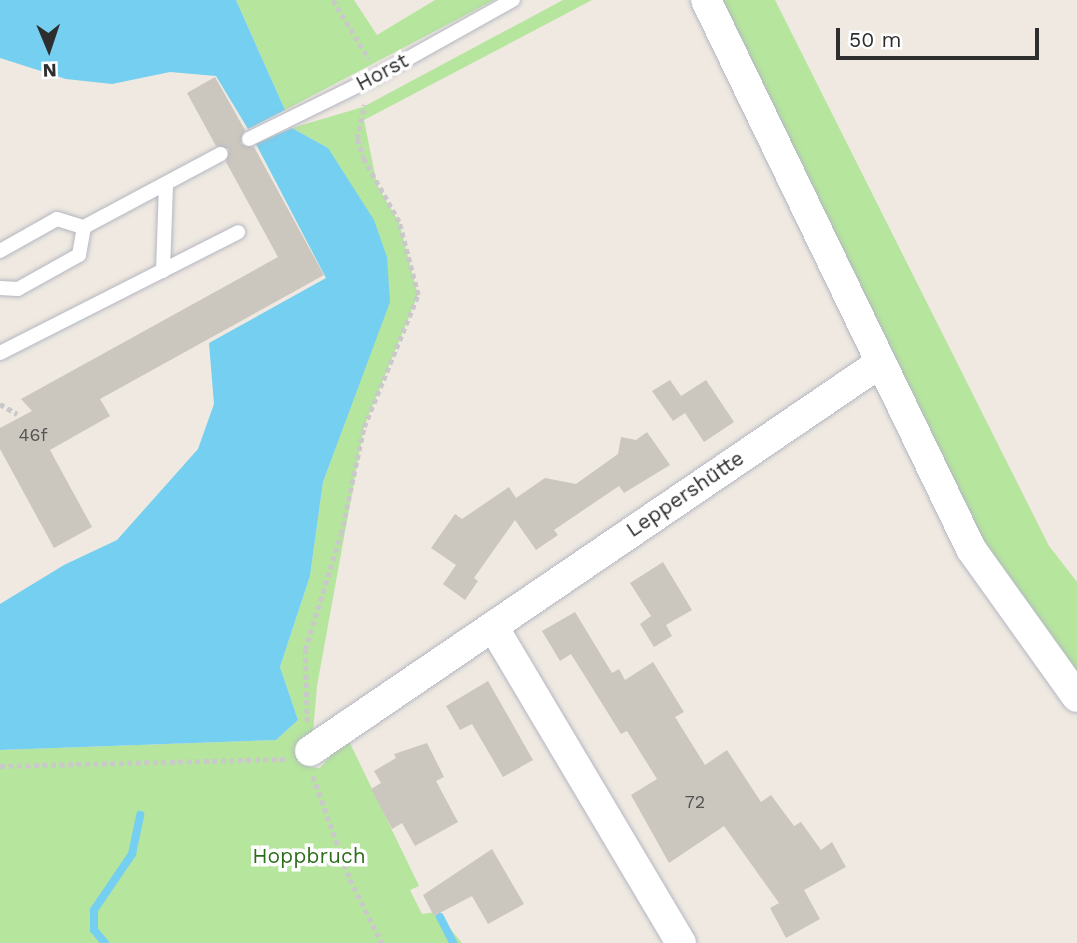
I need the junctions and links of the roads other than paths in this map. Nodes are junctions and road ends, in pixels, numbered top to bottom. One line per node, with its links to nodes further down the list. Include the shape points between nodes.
1 (513, 0): 3 (lane, Horst, via 375,77)
2 (706, 0): 12 (street)
3 (249, 139)
4 (221, 154): 5 (lane)
5 (166, 185): 6 (lane); 9 (lane)
6 (84, 228): 8 (lane, via 57,219); 10 (lane, via 79,255 18,289)
7 (238, 232): 9 (lane)
8 (0, 251)
9 (163, 271): 11 (lane)
10 (0, 288)
11 (0, 353)
12 (880, 363): 13 (street, Leppershütte, via 531,597); 14 (street, via 971,549)
13 (494, 628): 15 (street, Leppershütte); 16 (street)
14 (1077, 696)
15 (310, 751)
16 (681, 943)

